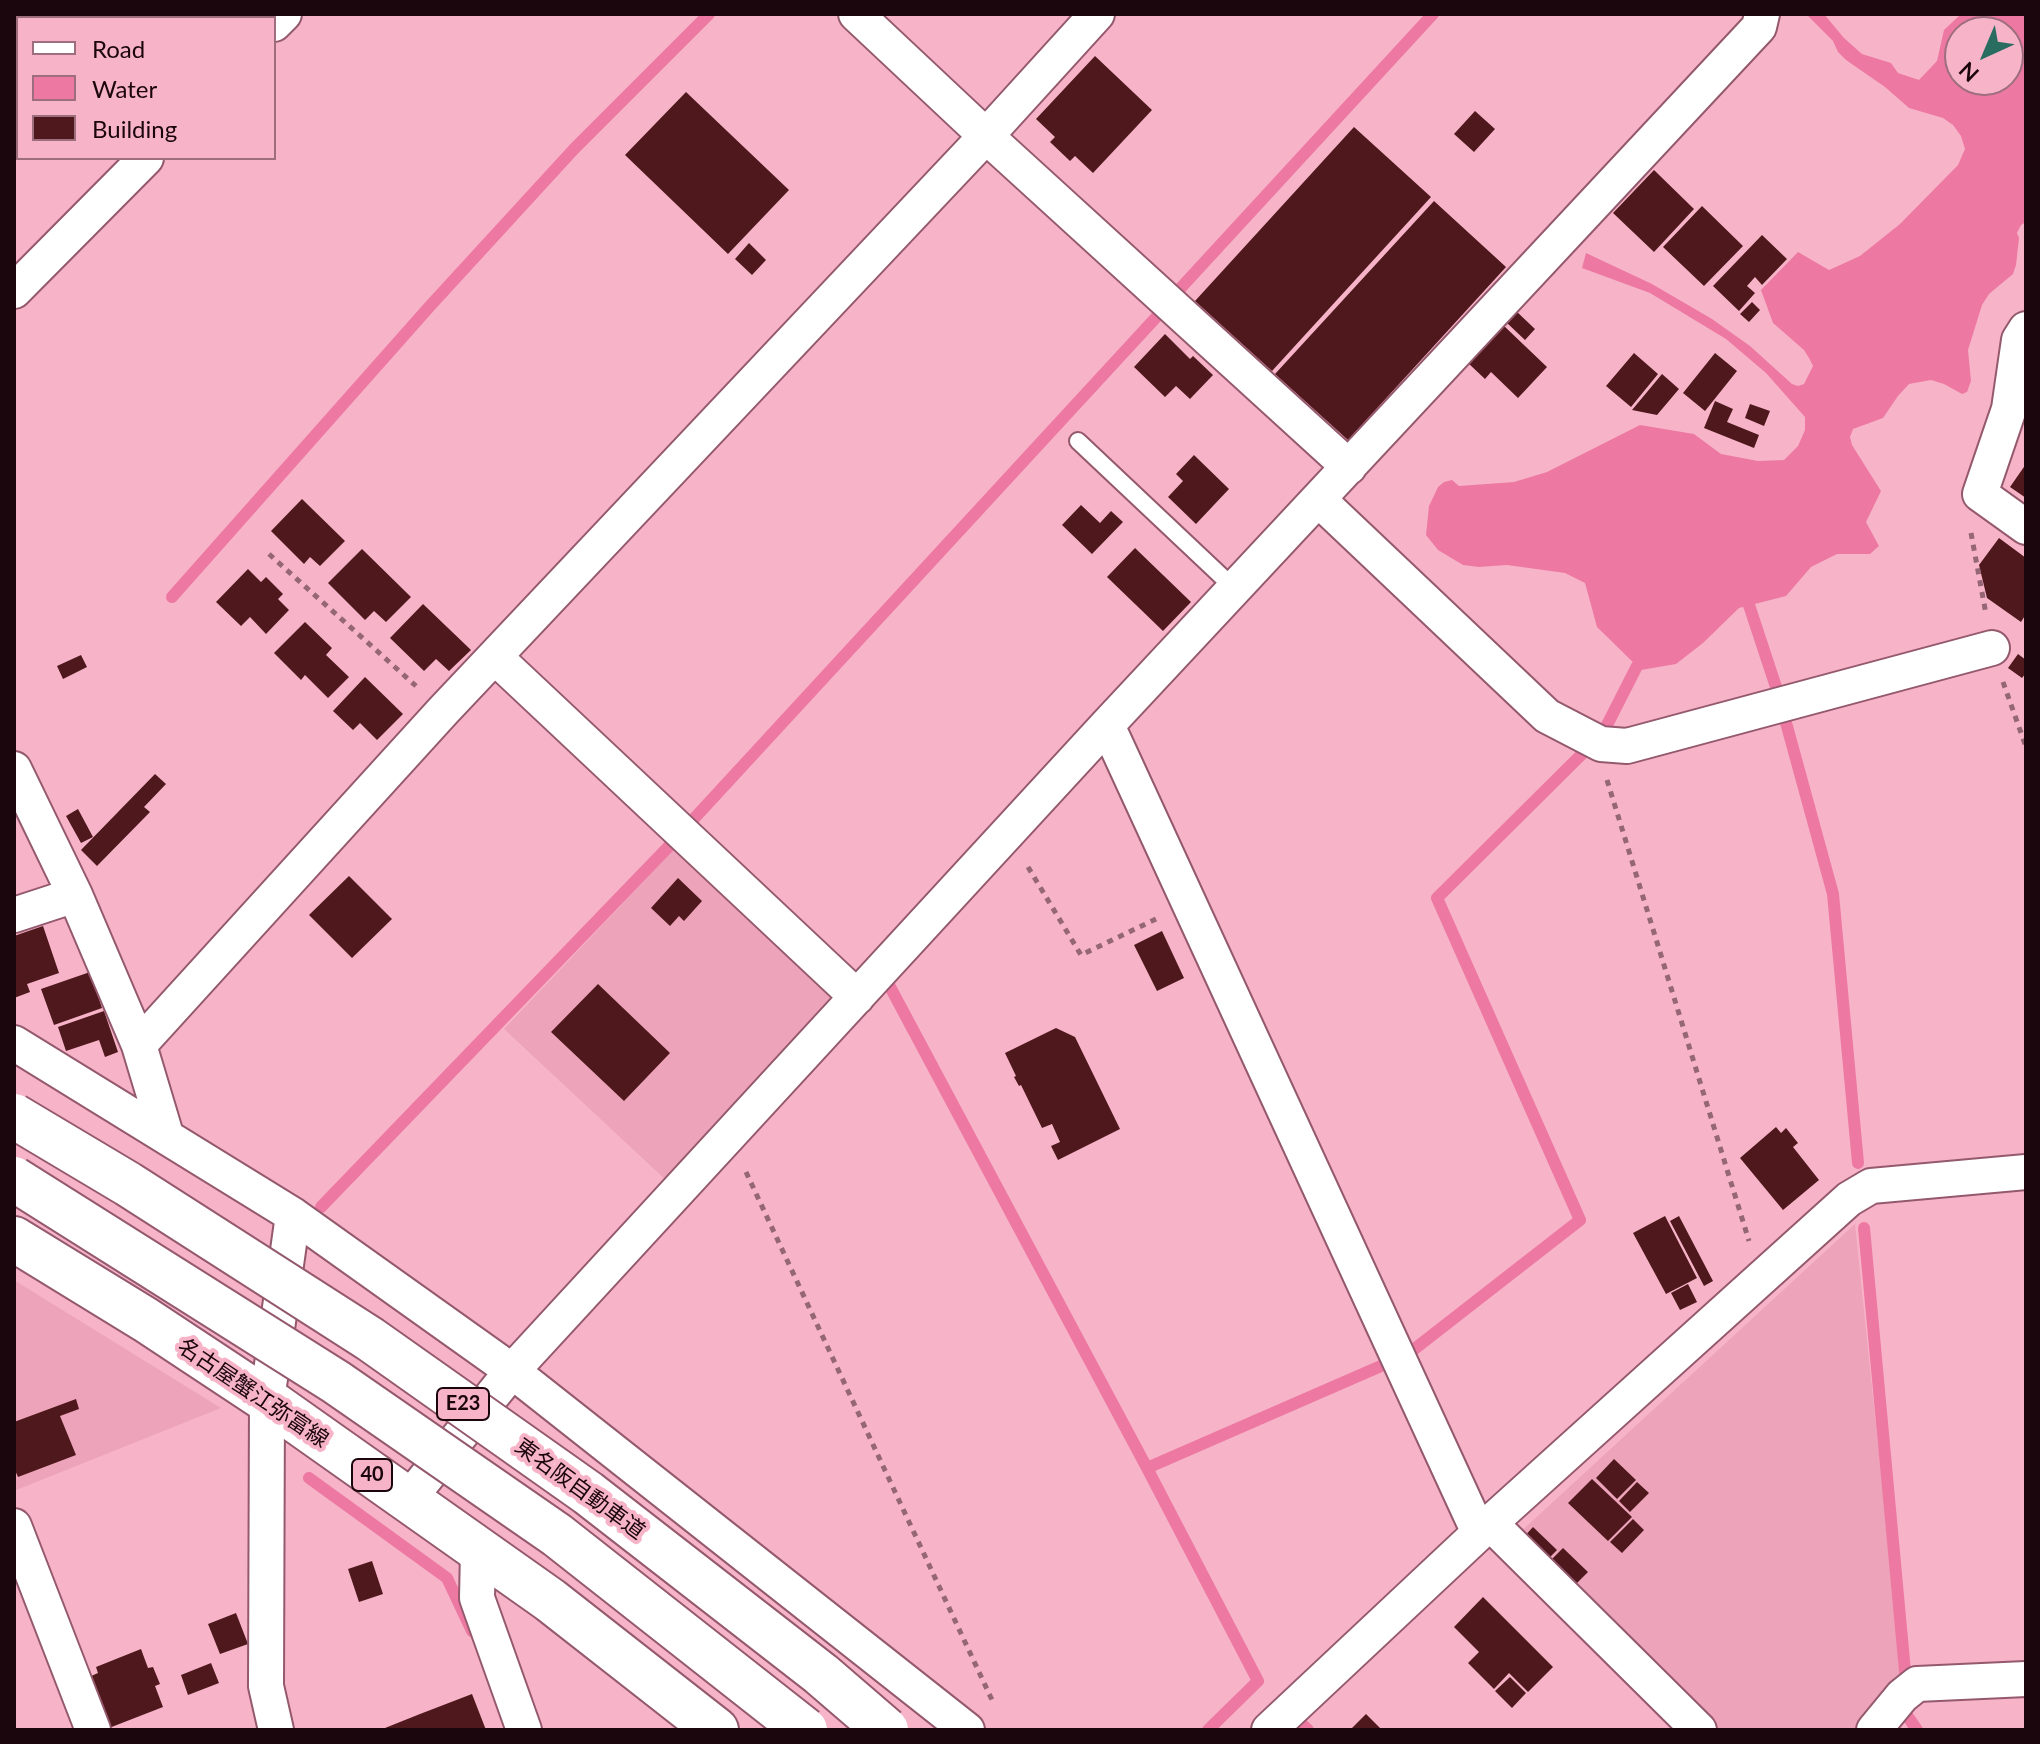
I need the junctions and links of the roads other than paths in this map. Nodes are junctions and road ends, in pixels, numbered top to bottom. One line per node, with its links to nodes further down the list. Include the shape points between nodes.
1 (856, 14): 4 (street)
2 (1097, 14): 4 (street)
3 (1762, 14): 9 (street, via 1759,27)
4 (986, 136): 9 (street); 14 (street)
5 (144, 160): 6 (street)
6 (14, 291)
7 (2026, 329): 11 (street, via 2019,340 2009,409 1980,494)
8 (1078, 441): 12 (lane)
9 (1349, 467): 10 (street)
10 (1319, 500): 12 (street); 13 (street, via 1547,716 1601,744 1627,746)
11 (2026, 527)
12 (1235, 589): 15 (street)
13 (1992, 648)
14 (495, 657): 19 (street); 21 (street)
15 (1107, 725): 19 (street); 32 (street)
16 (14, 769): 17 (street)
17 (75, 895): 18 (street); 21 (street)
18 (14, 915)
19 (857, 997): 28 (street)
20 (14, 1043): 23 (street)
21 (139, 1045): 23 (street)
22 (14, 1116): 40 (main road, 東名阪自動車道 / E23, bridge, via 370,1339 576,1483)
23 (166, 1135): 26 (street)
24 (2026, 1172): 32 (street, via 1871,1186 1849,1199)
25 (14, 1179): 39 (main road, E23, bridge, via 336,1382 557,1535)
26 (293, 1215): 28 (street); 29 (street)
27 (14, 1239): 29 (main road, 名古屋蟹江弥富線 / 40)
28 (512, 1371): 30 (street); 41 (street)
29 (267, 1400): 30 (main road, 名古屋蟹江弥富線 / 40); 36 (street, via 266,1686)
30 (407, 1501): 33 (main road, 名古屋蟹江弥富線 / 40)
31 (14, 1526): 35 (street)
32 (1484, 1528): 42 (street); 43 (street)
33 (478, 1550): 37 (street, via 477,1598); 38 (main road, 名古屋蟹江弥富線 / 40)
34 (2026, 1679): 44 (street, via 1917,1684)
35 (93, 1730)
36 (276, 1730)
37 (524, 1730)
38 (716, 1730)
39 (805, 1730)
40 (886, 1730)
41 (967, 1730)
42 (1269, 1730)
43 (1699, 1730)
44 (1874, 1730)

